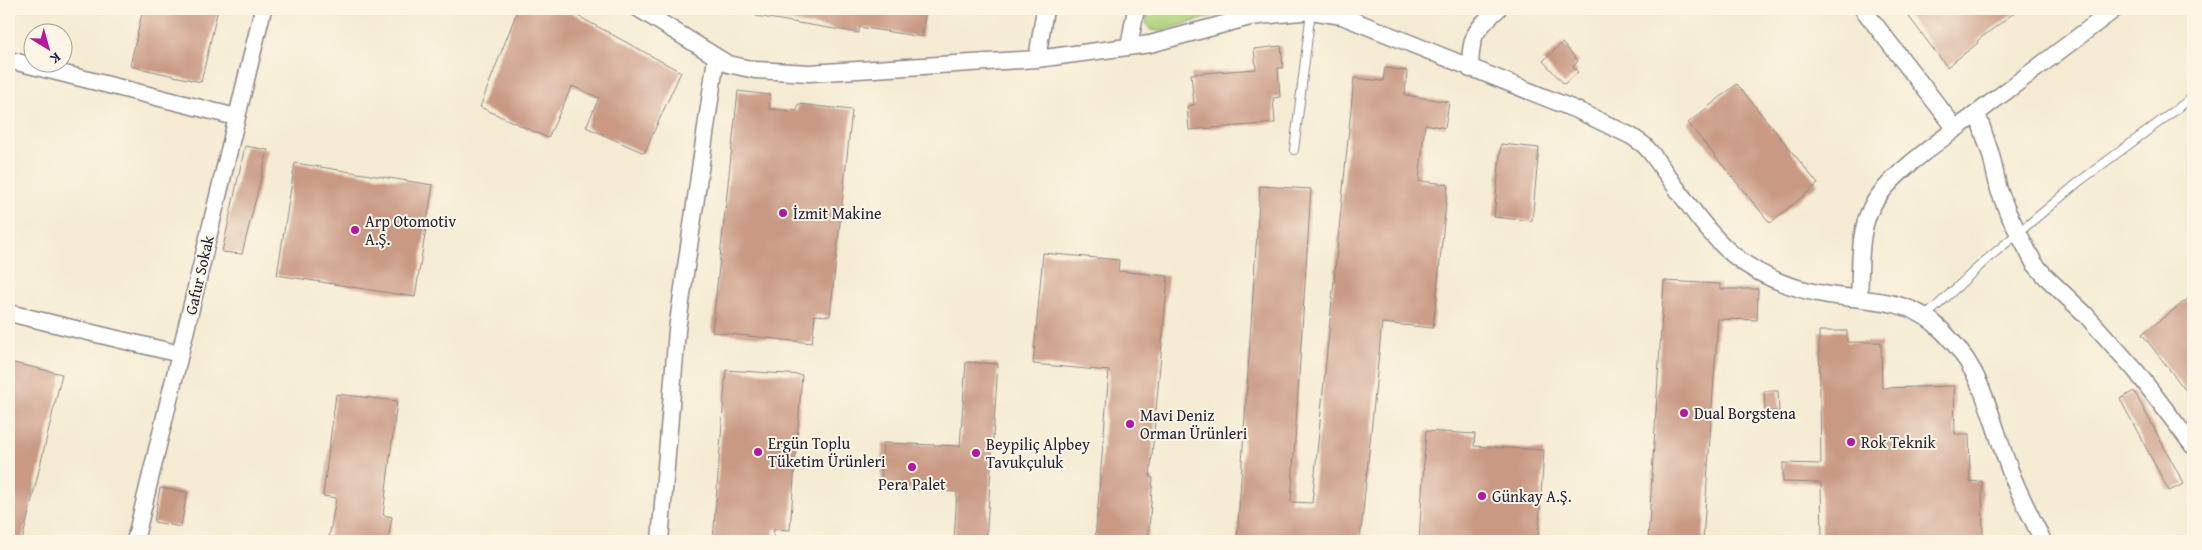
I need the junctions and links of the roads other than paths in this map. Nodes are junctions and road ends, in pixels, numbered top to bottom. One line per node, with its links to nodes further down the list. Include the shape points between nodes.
1 (263, 9): 16 (street, Gafur Sokak)
2 (639, 9): 10 (street)
3 (1045, 9): 11 (street)
4 (1136, 9): 9 (street)
5 (1498, 9): 13 (street, via 1476,31 1471,43)
6 (1863, 9): 17 (street)
7 (2115, 9): 15 (street)
8 (1311, 12): 9 (street, via 1250,17 1150,44); 13 (street, via 1342,16); 18 (lane)
9 (1129, 46): 11 (street)
10 (716, 58): 11 (street, via 755,70 809,73); 26 (street, via 677,330)
11 (1037, 59)
12 (9, 60): 16 (street)
13 (1470, 69): 20 (street, via 1579,111 1644,145 1710,234 1760,274 1799,289)
14 (2193, 97): 19 (lane, via 2080,181)
15 (1977, 113): 17 (street); 19 (street, via 1999,190)
16 (236, 117): 23 (street, Gafur Sokak)
17 (1956, 129): 20 (street, via 1898,176 1871,208 1863,238)
18 (1294, 150)
19 (2018, 233): 22 (lane); 24 (street, via 2034,263 2086,314 2136,371)
20 (1859, 298): 22 (street, via 1896,303)
21 (9, 313): 23 (street)
22 (1925, 317): 27 (street, via 1961,352 1983,388 2009,468)
23 (180, 354): 25 (street, Gafur Sokak)
24 (2193, 446)
25 (135, 541)
26 (660, 541)
27 (2043, 541)

